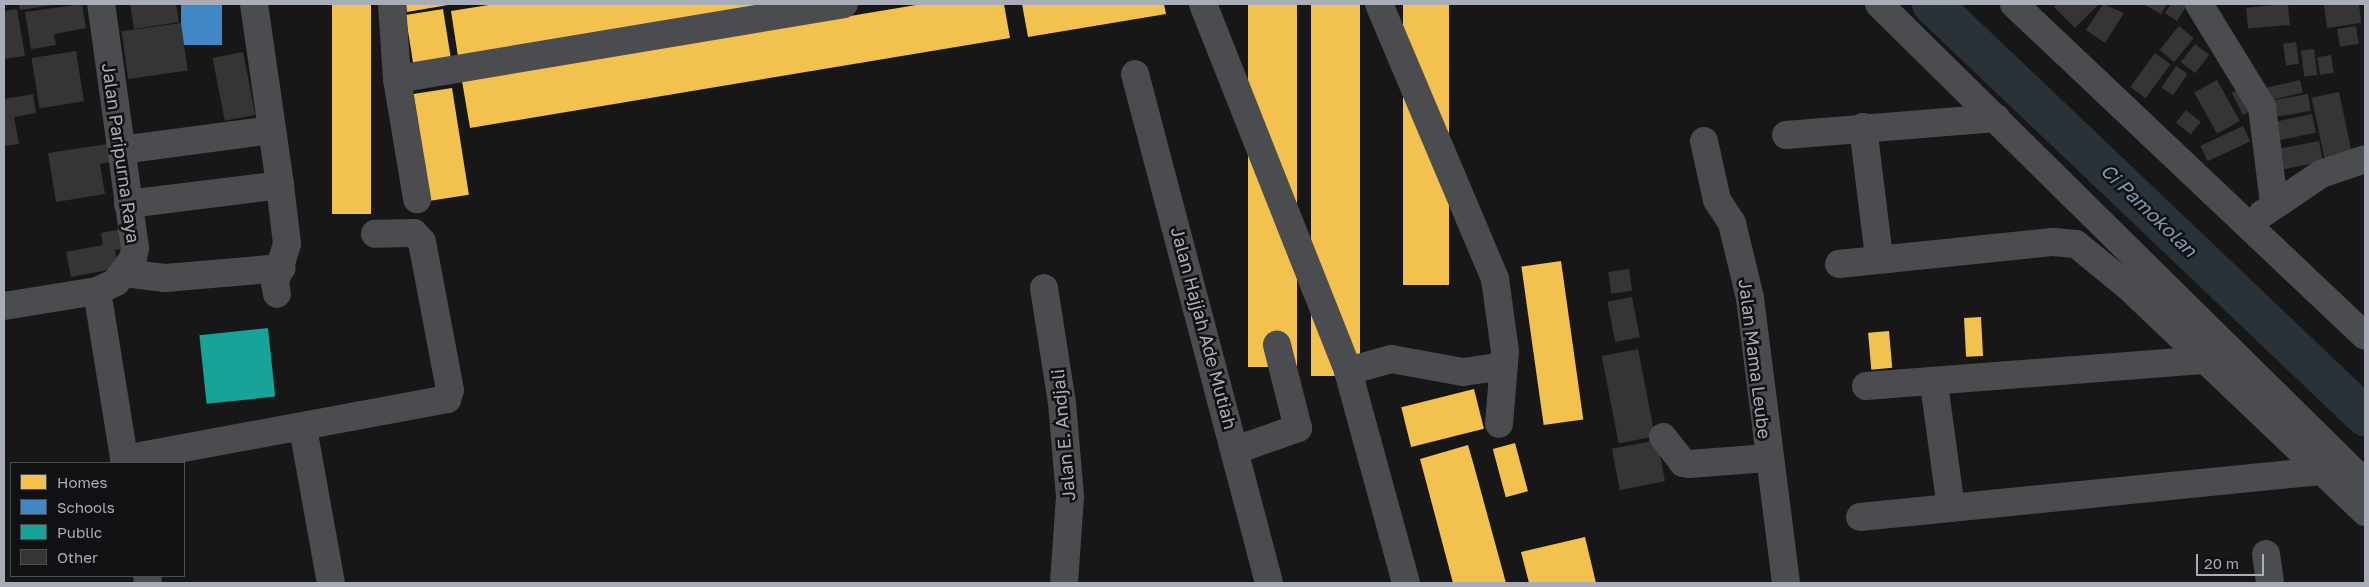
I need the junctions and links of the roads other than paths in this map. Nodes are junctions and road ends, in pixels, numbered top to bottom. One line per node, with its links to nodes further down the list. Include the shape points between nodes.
1 (101, 4): 18 (street, Jalan Paripurna Raya)
2 (254, 4): 15 (street)
3 (392, 4): 12 (street)
4 (844, 4): 12 (street)
5 (1203, 4): 36 (street)
6 (1223, 4): 36 (street)
7 (1379, 4): 35 (street, via 1495,279 1503,316)
8 (1879, 4): 13 (street)
9 (2014, 4): 24 (street)
10 (2199, 4): 22 (street, via 2262,108)
11 (1135, 74): 42 (street, Jalan Hajjah Ade Mutiah)
12 (397, 78): 21 (street)
13 (1996, 118): 14 (street); 45 (street)
14 (1862, 127): 16 (street); 26 (street)
15 (272, 130): 18 (street); 20 (street)
16 (1786, 135)
17 (1704, 141): 43 (street, Jalan Mama Leube, via 1716,200 1732,223 1743,267)
18 (121, 150): 23 (street, Jalan Paripurna Raya)
19 (2365, 159): 22 (street, via 2321,174)
20 (280, 185): 23 (street); 28 (street, via 287,244 280,281 165,278)
21 (416, 199)
22 (2274, 203): 24 (street)
23 (128, 204): 28 (street, Jalan Paripurna Raya, via 135,248)
24 (2251, 225): 32 (street)
25 (375, 234): 40 (street, via 414,233 422,242 449,396 440,404)
26 (1879, 258): 27 (street); 34 (street, via 2069,242 2090,253)
27 (1839, 264)
28 (124, 272): 30 (street)
29 (1044, 288): 51 (street, Jalan E. Andjali, via 1062,403 1070,498)
30 (97, 291): 31 (street); 44 (street)
31 (4, 306)
32 (2365, 336)
33 (1277, 345): 42 (street, via 1298,428)
34 (2206, 360): 37 (street); 45 (street)
35 (1504, 366): 36 (street, via 1463,372 1390,359); 39 (street)
36 (1357, 368): 53 (street); 54 (street)
37 (1934, 384): 38 (street); 47 (street)
38 (1866, 386)
39 (1499, 424)
40 (303, 428): 44 (street); 50 (street)
41 (1663, 437): 43 (street, via 1683,462 1689,464)
42 (1236, 450): 52 (street, Jalan Hajjah Ade Mutiah)
43 (1768, 458): 55 (street, Jalan Mama Leube)
44 (124, 461)
45 (2330, 462): 46 (street); 47 (street)
46 (2359, 491)
47 (1950, 508): 48 (street)
48 (1860, 517)
49 (2266, 554): 56 (street)
50 (331, 583)
51 (1064, 583)
52 (1270, 583)
53 (1406, 583)
54 (1425, 583)
55 (1786, 583)
56 (2270, 583)

